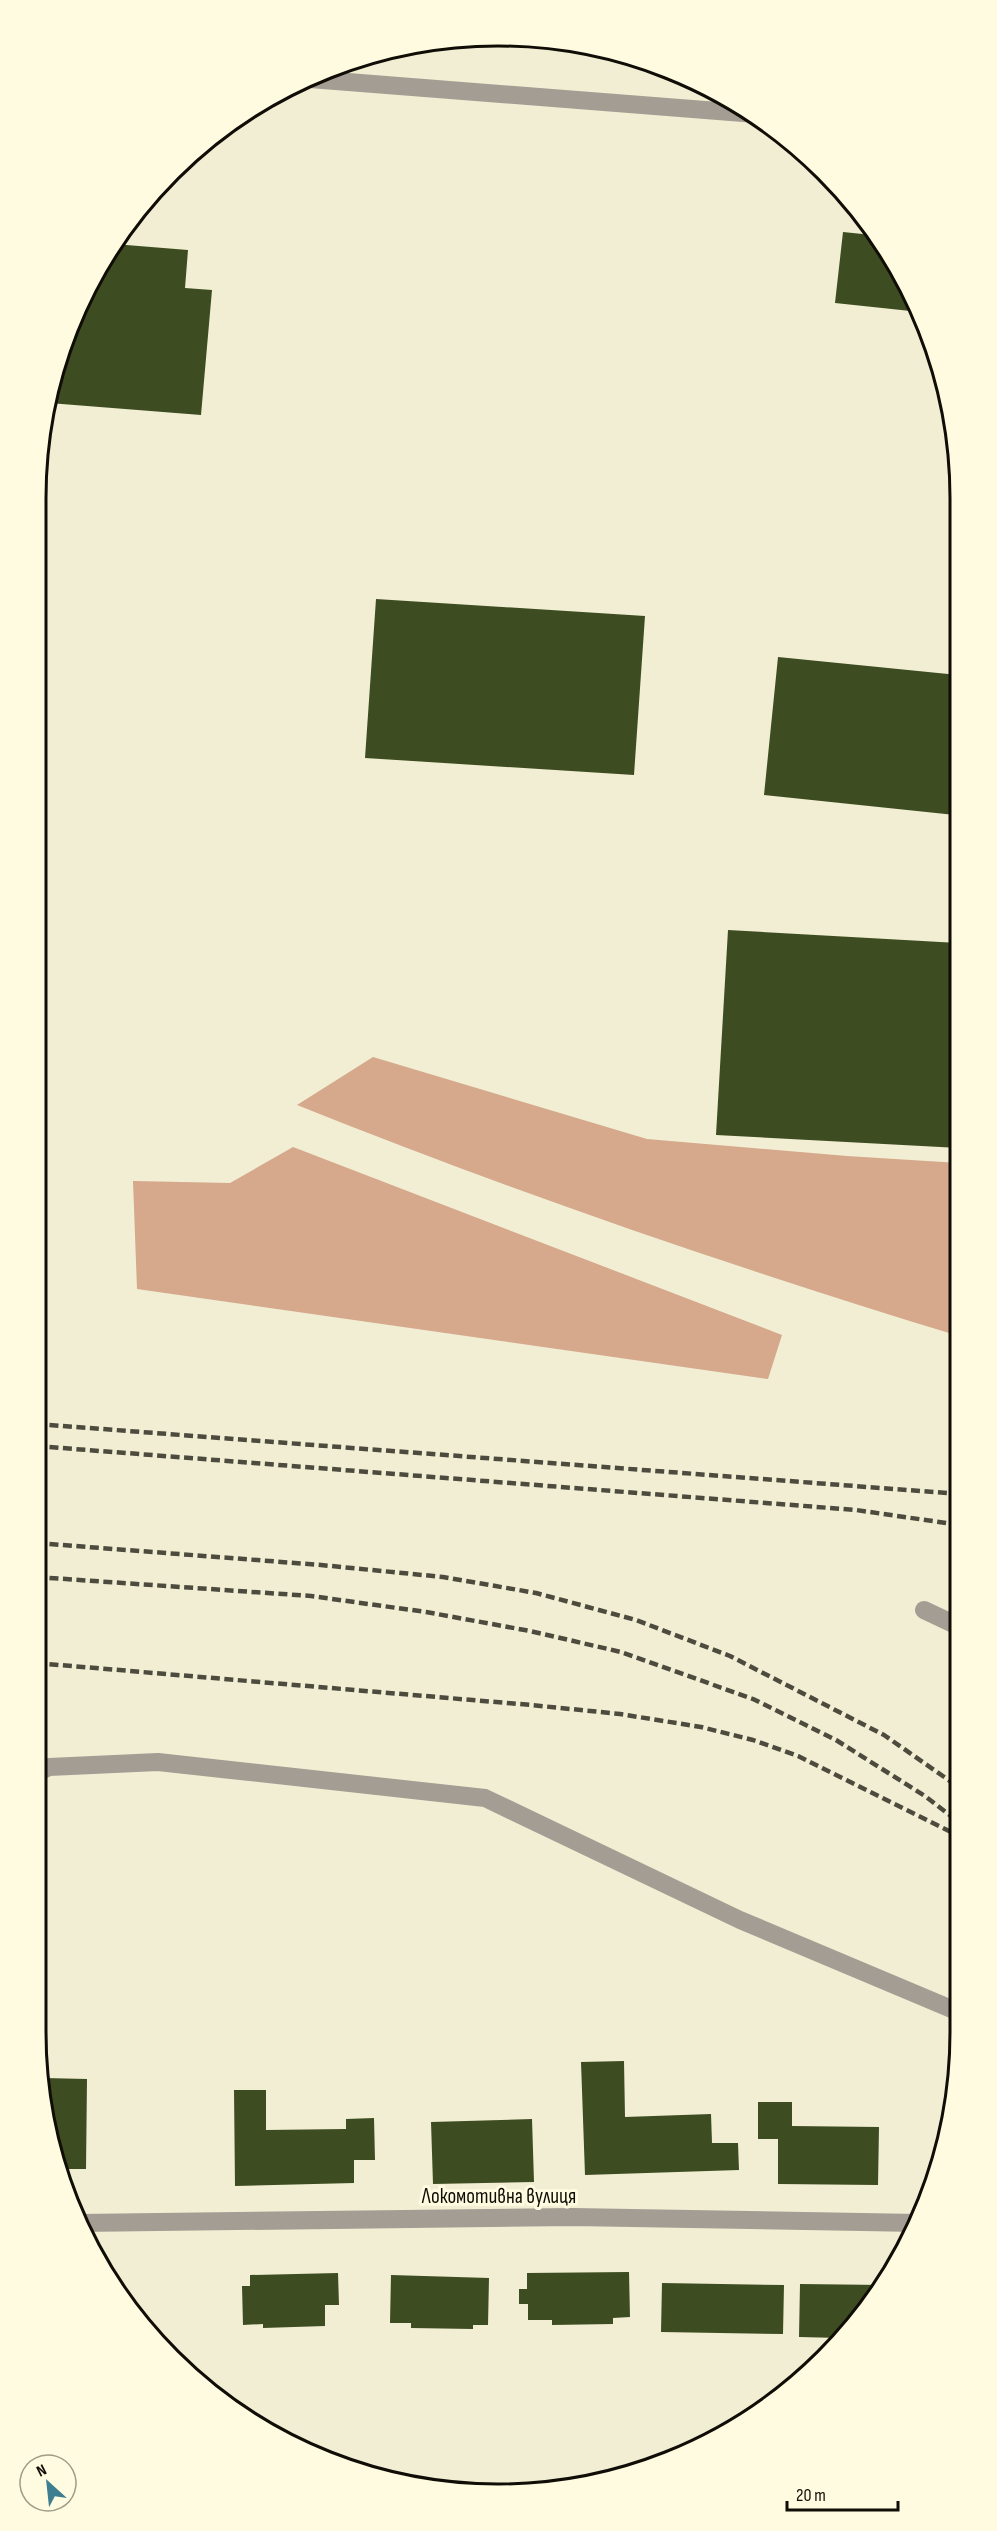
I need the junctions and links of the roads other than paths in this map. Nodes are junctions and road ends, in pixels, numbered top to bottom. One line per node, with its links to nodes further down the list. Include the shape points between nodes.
1 (328, 80): 2 (street)
2 (732, 112)
3 (924, 1610): 4 (street)
4 (950, 1622)
5 (46, 1768): 6 (street, via 158,1762 485,1798 740,1920)
6 (950, 2008)
7 (89, 2223): 8 (street, Локомотивна вулиця, via 573,2217)
8 (908, 2223)

